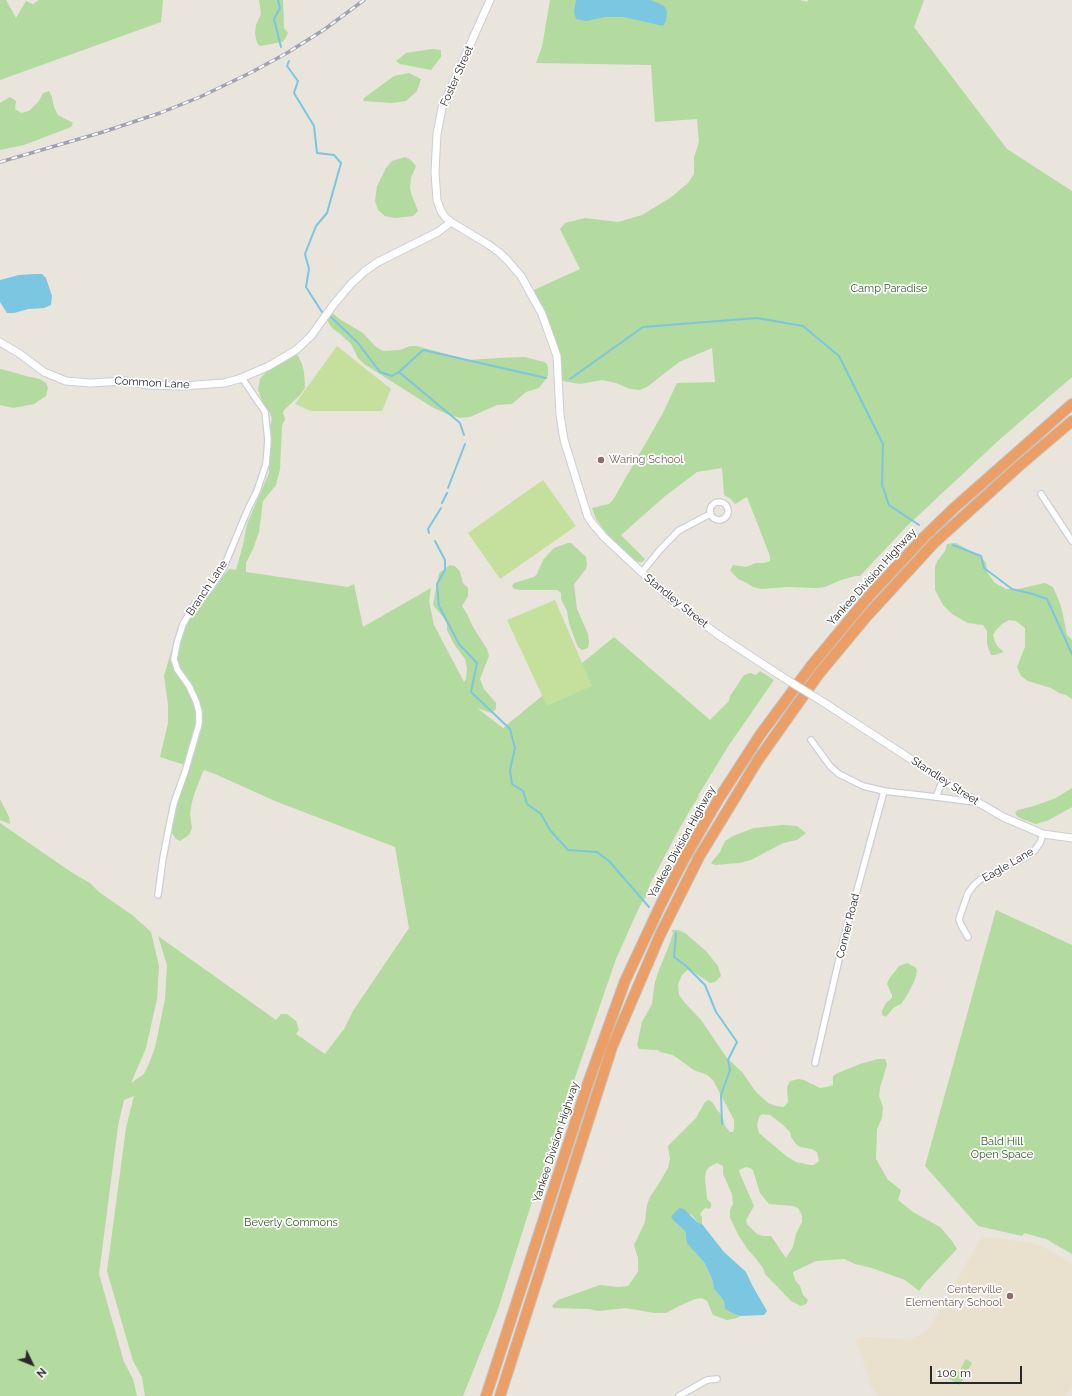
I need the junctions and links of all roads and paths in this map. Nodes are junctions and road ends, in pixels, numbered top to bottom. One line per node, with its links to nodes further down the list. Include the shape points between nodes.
1 (490, 0): 2 (street, Foster Street, via 442,108 436,134 437,200)
2 (450, 222): 4 (street, Common Lane, via 438,232 365,271 351,284 311,336 296,350); 10 (street, Standley Street, via 500,253 529,289 544,319 557,356 562,427 588,517 604,537)
3 (0, 342): 4 (street, Common Lane, via 44,372 66,381 125,381 148,385 183,386 224,383)
4 (242, 378): 18 (street, Branch Lane, via 265,412 268,440 266,464 258,491 224,569 195,604 183,624 177,643 174,658 177,669 196,701 199,724 174,803)
5 (1072, 404): 22 (highway, Yankee Division Highway, via 954,508 869,596 806,672 760,735 718,800 671,885 625,981 588,1082)
6 (1072, 421): 23 (highway, Yankee Division Highway, via 934,544 867,616 818,675 758,760 699,857 660,934 612,1047)
7 (1041, 494): 9 (street)
8 (710, 514): 10 (street, via 678,532)
9 (1072, 541)
10 (642, 572): 12 (street, Standley Street, bridge, via 666,595 717,634)
11 (811, 740): 13 (street, via 824,760 839,774 863,786)
12 (943, 780): 14 (street); 15 (street, Standley Street)
13 (884, 791): 14 (street); 20 (street, Conner Road, via 843,942)
14 (936, 798): 15 (street)
15 (977, 802): 16 (street, Standley Street, via 1003,817)
16 (1043, 834): 17 (street, Standley Street); 19 (street, Eagle Lane, via 1034,851 981,880 968,893 959,919)
17 (1072, 838)
18 (158, 895)
19 (968, 937)
20 (815, 1063)
21 (717, 1379): 24 (street, via 707,1380)
22 (486, 1396)
23 (500, 1396)
24 (680, 1396)

